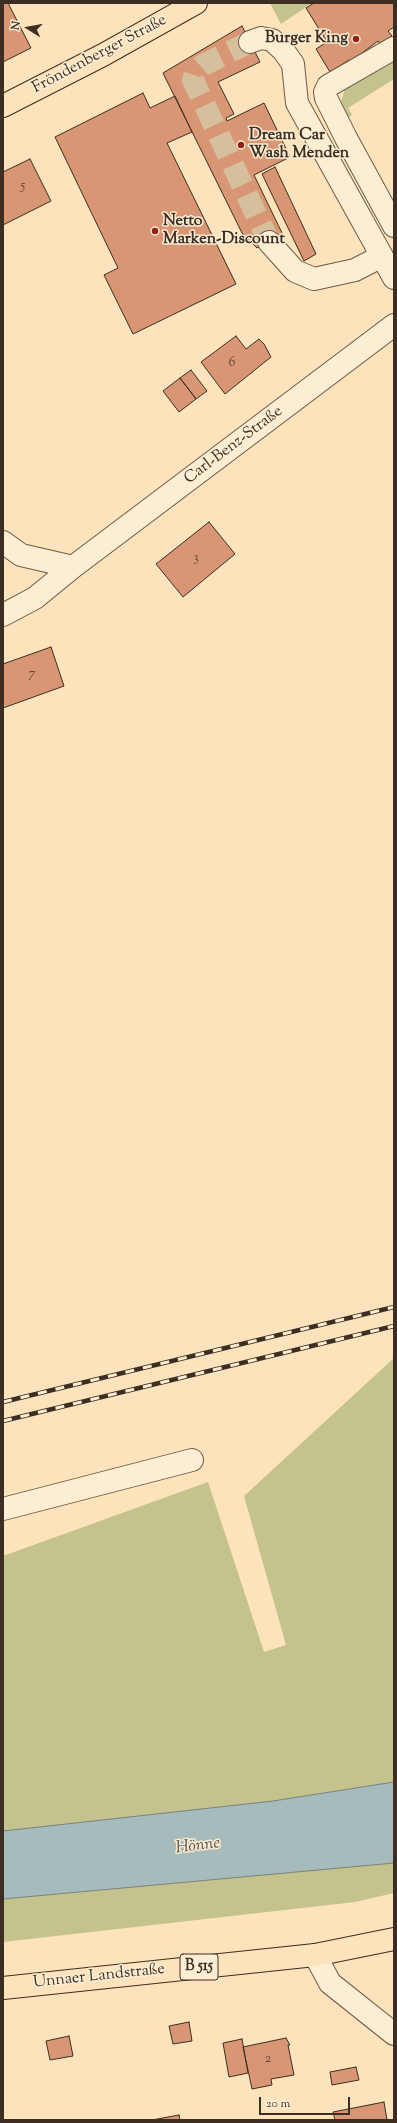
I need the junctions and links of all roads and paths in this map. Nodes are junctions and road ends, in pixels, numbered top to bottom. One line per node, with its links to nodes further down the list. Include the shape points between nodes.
1 (196, 3): 4 (main road, Fröndenberger Straße, via 104,55)
2 (250, 42): 7 (street, via 261,38 272,40 293,64 297,103)
3 (394, 48): 5 (street, via 328,86 325,92 346,138)
4 (3, 106)
5 (394, 226)
6 (269, 242): 7 (street, via 295,271 314,279 355,270)
7 (382, 256): 8 (street)
8 (394, 278)
9 (394, 325): 11 (street, Carl-Benz-Straße)
10 (3, 542): 11 (street, via 21,555)
11 (73, 567): 12 (street, Carl-Benz-Straße, via 35,598)
12 (3, 615)
13 (192, 1460): 14 (street)
14 (3, 1509)
15 (394, 1939): 16 (main road, Unnaer Landstraße / B 515)
16 (316, 1955): 17 (main road, Unnaer Landstraße / B 515); 18 (street, via 330,1983)
17 (3, 1988)
18 (394, 2034)

